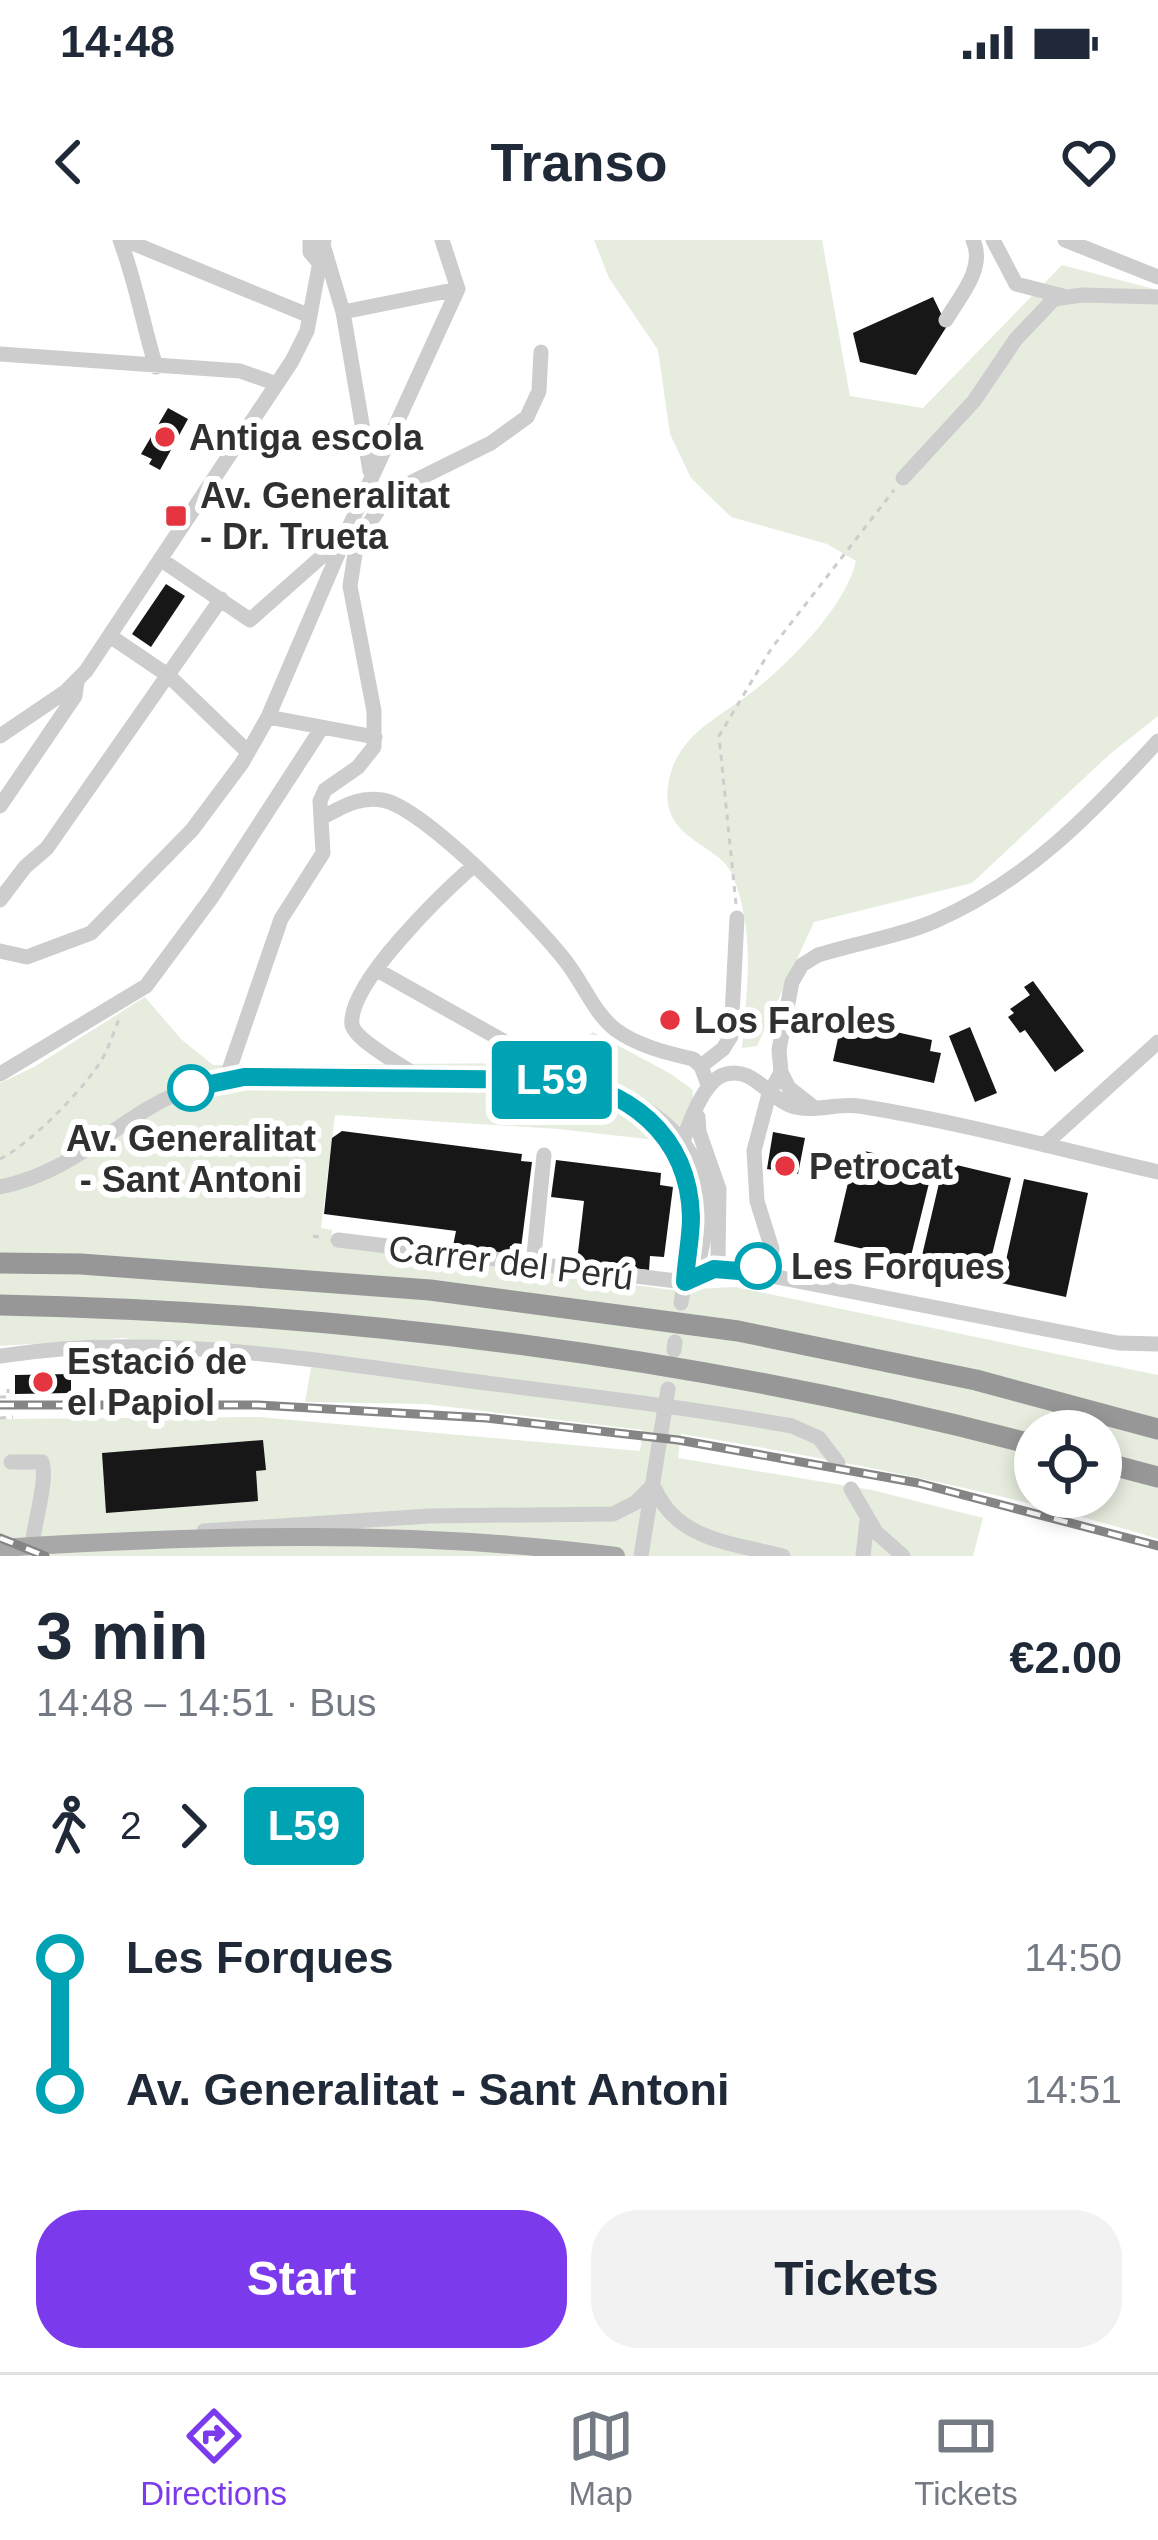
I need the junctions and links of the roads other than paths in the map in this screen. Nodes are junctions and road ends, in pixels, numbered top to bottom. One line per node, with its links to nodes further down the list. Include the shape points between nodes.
1 (123, 240): 12 (street); 16 (street)
2 (442, 240): 8 (street)
3 (973, 240): 13 (street, via 976,264)
4 (993, 240): 9 (street, via 1016,284)
5 (1065, 240): 7 (street)
6 (319, 242): 11 (street); 12 (street)
7 (1158, 277)
8 (458, 289): 11 (street); 18 (street)
9 (1066, 297): 10 (street); 19 (street, via 1039,312 974,401)
10 (1158, 298)
11 (343, 312): 18 (street)
12 (310, 316): 17 (street)
13 (946, 320)
14 (541, 352): 20 (street, via 539,392 527,417 390,494)
15 (0, 354): 16 (street)
16 (157, 368): 17 (street, via 240,371)
17 (277, 384): 21 (street)
18 (371, 474): 20 (street)
19 (903, 478)
20 (347, 540): 22 (street, via 250,620); 26 (street); 29 (street)
21 (160, 559): 22 (street); 23 (street)
22 (220, 599): 24 (street)
23 (110, 636): 24 (street); 25 (street)
24 (169, 676): 31 (street); 35 (street)
25 (78, 681): 28 (street); 32 (street)
26 (268, 717): 27 (street); 31 (street)
27 (321, 729): 29 (street); 44 (street, via 146,986)
28 (0, 736)
29 (375, 736): 33 (street, via 368,758 325,790)
30 (1158, 741): 41 (street, via 1071,833 998,887 930,923 809,959 792,982)
31 (248, 752): 37 (street, via 192,830 92,932 27,957)
32 (0, 806)
33 (321, 818): 34 (street, via 356,801 388,801); 46 (street, via 321,859 281,919)
34 (472, 867): 38 (street); 42 (street, via 550,941 613,1027)
35 (0, 900)
36 (737, 918): 42 (street, via 731,1036)
37 (0, 951)
38 (377, 970): 40 (street); 47 (street, via 352,1025)
39 (1158, 1042): 55 (street)
40 (507, 1043)
41 (779, 1050): 43 (street); 45 (street)
42 (701, 1066): 48 (street)
43 (781, 1072): 49 (street); 50 (street)
44 (0, 1074)
45 (752, 1077): 48 (street, via 730,1073); 49 (street)
46 (226, 1079): 47 (street); 59 (street, via 165,1100 62,1168)
47 (421, 1079): 51 (street, via 571,1082)
48 (708, 1084): 52 (street)
49 (769, 1094): 50 (street); 67 (street, via 752,1165 772,1249)
50 (812, 1106): 55 (street, via 854,1105)
51 (638, 1107): 53 (street); 57 (street)
52 (698, 1108): 53 (street); 54 (street); 63 (street, via 718,1189)
53 (665, 1123): 54 (street)
54 (684, 1141): 57 (street); 62 (street, via 702,1180)
55 (1044, 1145): 58 (street)
56 (544, 1155): 65 (street)
57 (678, 1163): 60 (street)
58 (1158, 1172)
59 (0, 1187)
60 (689, 1196): 62 (street); 68 (street)
61 (338, 1240): 65 (street, Carrer del Perú)
62 (701, 1244): 63 (street); 68 (street)
63 (718, 1259): 66 (street)
64 (0, 1263): 75 (highway, via 430,1290 738,1331 976,1380)
65 (533, 1265): 68 (street, Carrer del Perú)
66 (733, 1270): 67 (street); 68 (street, Carrer del Perú)
67 (751, 1272): 71 (street, via 1118,1343)
68 (688, 1280): 69 (street)
69 (681, 1303)
70 (0, 1305): 76 (highway, via 428,1333 732,1378)
71 (1156, 1341)
72 (0, 1356): 74 (street, via 86,1347 262,1355)
73 (668, 1389): 74 (street)
74 (665, 1407): 78 (street, via 806,1431); 81 (street)
75 (1158, 1429)
76 (1014, 1440)
77 (11, 1462): 85 (street, via 43,1462 46,1471)
78 (838, 1463)
79 (1122, 1468): 80 (highway)
80 (1158, 1477)
81 (653, 1485): 84 (street, via 613,1514 281,1523); 88 (street); 89 (street, via 670,1516 689,1530)
82 (851, 1489): 83 (street)
83 (867, 1518): 90 (street); 91 (street)
84 (168, 1537): 85 (main road); 87 (main road, via 350,1536)
85 (32, 1546): 86 (main road)
86 (0, 1548)
87 (606, 1555)
88 (641, 1556)
89 (783, 1556)
90 (863, 1556)
91 (903, 1556)

